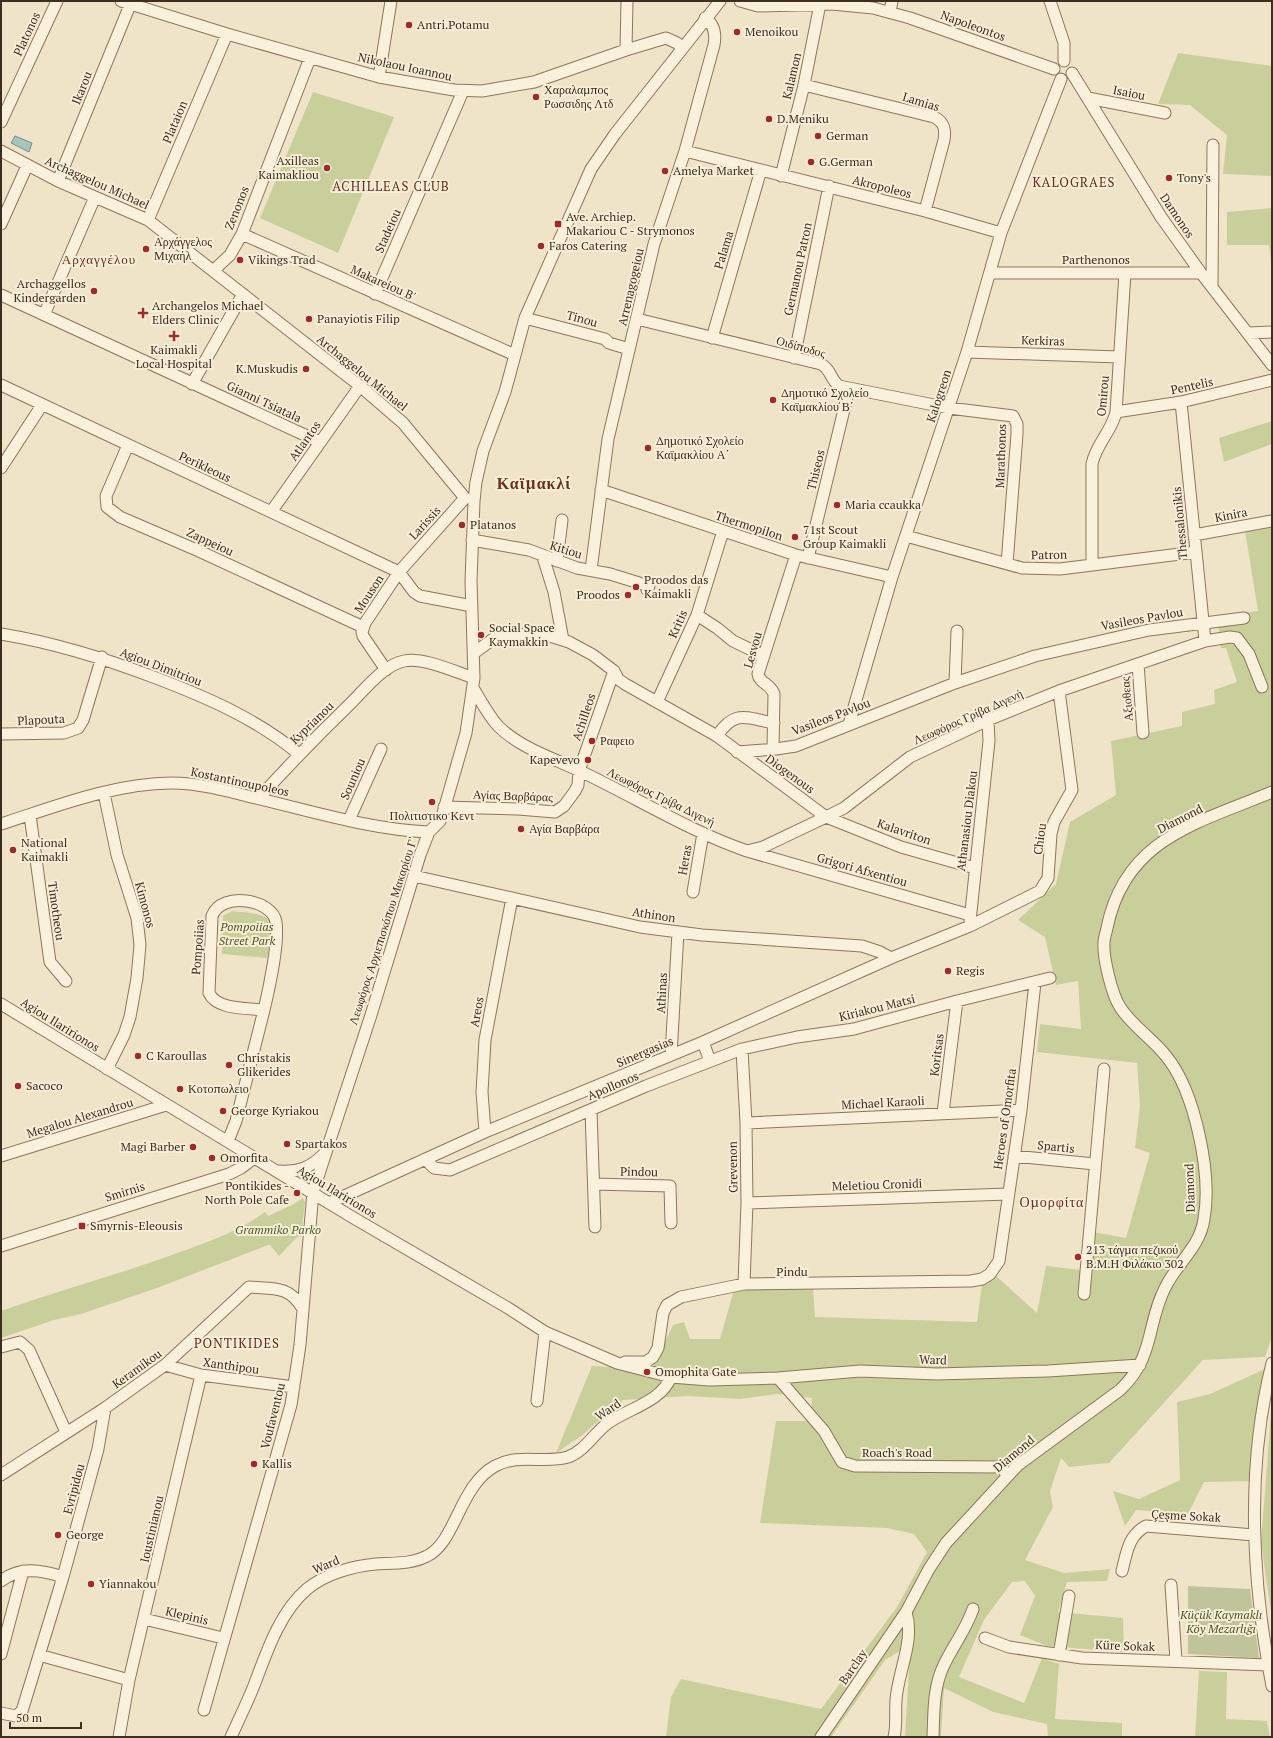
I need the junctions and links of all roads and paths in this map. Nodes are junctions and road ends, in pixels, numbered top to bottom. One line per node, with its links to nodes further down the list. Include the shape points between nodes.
1 (57, 1): 24 (street, Platonos)
2 (391, 1): 18 (street)
3 (628, 1): 13 (street)
4 (720, 1): 10 (street, Λεωφόρος Αρχιεπισκόπου Μακαρίου Γ')
5 (740, 1): 8 (street, Napoleontos, via 758,6)
6 (1050, 1): 15 (street, via 1064,43)
7 (126, 3): 11 (street, Nikolaou Ioannou); 31 (street, Ikarou)
8 (820, 4): 9 (street, Napoleontos); 20 (street, Kalamon)
9 (891, 6): 16 (street, Napoleontos)
10 (705, 18): 12 (street, Λεωφόρος Αρχιεπισκόπου Μακαρίου Γ'); 27 (street, Arrenagogeiou, via 713,27 715,41)
11 (227, 34): 14 (street, Nikolaou Ioannou); 35 (street, Plataion)
12 (683, 48): 13 (street, Nikolaou Ioannou, via 666,38); 48 (street, Λεωφόρος Αρχιεπισκόπου Μακαρίου Γ', via 615,134 591,169)
13 (626, 50): 21 (street, Nikolaou Ioannou, via 534,82 496,89)
14 (310, 58): 18 (street, Nikolaou Ioannou); 38 (street, Zenonos)
15 (1064, 61): 16 (street); 17 (street, via 1071,66)
16 (1054, 69): 19 (street, via 1054,73)
17 (1072, 73): 19 (street, via 1069,77); 22 (street, Damonos)
18 (379, 77): 21 (street, Nikolaou Ioannou)
19 (1061, 79): 37 (street, Kalogreon)
20 (804, 85): 30 (street, Kalamon); 34 (street, Lamias, via 934,117 941,121 945,130 944,140)
21 (463, 91): 45 (street, Stadeiou)
22 (1088, 98): 23 (street, Isaiou); 42 (street, Damonos, via 1161,217)
23 (1165, 113)
24 (1, 122)
25 (1213, 144): 43 (street)
26 (1, 151): 28 (street, Archaggelou Michael)
27 (685, 151): 29 (street, Akropoleos); 49 (street, Arrenagogeiou, via 654,244)
28 (27, 166): 31 (street, Archaggelou Michael); 36 (street)
29 (762, 170): 30 (street, Akropoleos); 52 (street, Palama)
30 (780, 176): 32 (street, Akropoleos)
31 (58, 181): 33 (street, Archaggelou Michael)
32 (829, 186): 34 (street, Akropoleos); 57 (street, Germanou Patron)
33 (95, 197): 35 (street, Archaggelou Michael); 47 (street)
34 (925, 211): 37 (street, Akropoleos)
35 (148, 220): 39 (street, Archaggelou Michael)
36 (1, 224)
37 (1001, 233): 40 (street, Kalogreon)
38 (242, 234): 39 (street, Zenonos, via 230,255); 45 (street, Makareiou B')
39 (213, 271): 44 (street, Archaggelou Michael)
40 (990, 273): 41 (street, Parthenonos); 54 (street, Kalogreon)
41 (1126, 273): 42 (street, Parthenonos); 56 (street, Omirou)
42 (1202, 273): 43 (street, Damonos)
43 (1212, 286): 51 (street, Damonos)
44 (243, 294): 60 (street); 62 (street, Archaggelou Michael)
45 (375, 294): 55 (street, Makareiou B')
46 (1, 295): 47 (street, Gianni Tsiatala)
47 (44, 315): 60 (street, Gianni Tsiatala)
48 (526, 318): 53 (street, Tinou, via 605,339 609,343); 55 (street, Λεωφόρος Αρχιεπισκόπου Μακαρίου Γ')
49 (637, 319): 52 (street, Οιδίποδος); 53 (street, Arrenagogeiou)
50 (1272, 332): 51 (street)
51 (1249, 333): 58 (street, Damonos)
52 (712, 338): 57 (street, Οιδίποδος)
53 (630, 349): 71 (street, Arrenagogeiou, via 608,439)
54 (967, 352): 56 (street, Kerkiras); 66 (street, Kalogreon)
55 (515, 355): 72 (street, Λεωφόρος Αρχιεπισκόπου Μακαρίου Γ')
56 (1119, 357): 67 (street, Omirou)
57 (794, 358): 63 (street, Οιδίποδος, via 826,367 835,383)
58 (1272, 365)
59 (1272, 380): 64 (street, Pentelis)
60 (192, 384): 68 (street, Gianni Tsiatala)
61 (1, 385): 65 (street, Perikleous)
62 (360, 386): 68 (street, Atlantos); 72 (street, Archaggelou Michael, via 403,423)
63 (849, 389): 66 (street, Οιδίποδος); 83 (street, Thiseos)
64 (1181, 402): 67 (street, Pentelis); 77 (street, Thessalonikis)
65 (42, 405): 69 (street, Perikleous); 70 (street)
66 (949, 408): 78 (street, Kalogreon); 85 (street, Marathonos, via 1010,414 1016,420)
67 (1116, 412): 86 (street, Omirou, via 1113,425 1097,449 1092,464)
68 (320, 442): 73 (street, Atlantos)
69 (128, 445): 73 (street, Perikleous); 95 (street, Zappeiou, via 106,496 107,508 120,517)
70 (1, 468)
71 (602, 490): 76 (street, Thermopilon); 87 (street, Arrenagogeiou)
72 (469, 499): 79 (street, Λεωφόρος Αρχιεπισκόπου Μακαρίου Γ'); 88 (street, Larissis)
73 (271, 512): 88 (street, Perikleous)
74 (562, 520): 84 (street)
75 (1272, 521): 77 (street, Kinira)
76 (723, 531): 81 (street, Thermopilon); 92 (street, Kritis)
77 (1194, 535): 80 (street, Thessalonikis)
78 (906, 536): 85 (street, Patron); 89 (street, Kalogreon)
79 (472, 540): 82 (street, Kitiou, via 529,550); 91 (street, Λεωφόρος Αρχιεπισκόπου Μακαρίου Γ')
80 (1196, 552): 86 (street, Patron); 94 (street, Thessalonikis)
81 (796, 555): 83 (street, Thermopilon); 101 (street, Lesvou)
82 (543, 556): 84 (street, Kitiou); 98 (street, via 554,592)
83 (808, 558): 89 (street, Thermopilon)
84 (557, 562): 87 (street, Kitiou)
85 (1007, 564): 86 (street, Patron, via 1042,570)
86 (1092, 565)
87 (591, 570): 90 (street, Kitiou, via 649,586)
88 (399, 572): 91 (street, via 420,596); 95 (street, Mouson)
89 (892, 577): 113 (street, Kalogreon)
90 (647, 590)
91 (472, 606): 100 (street, Λεωφόρος Αρχιεπισκόπου Μακαρίου Γ')
92 (697, 615): 101 (street, via 733,641); 110 (street, Kritis)
93 (1244, 618): 94 (street, Vasileos Pavlou)
94 (1202, 622): 99 (street, Thessalonikis); 107 (street, Vasileos Pavlou, via 1149,630 1049,652)
95 (363, 627): 104 (street, Mouson, via 366,642)
96 (957, 631): 107 (street)
97 (1, 634): 102 (street, Agiou Dimitriou)
98 (563, 640): 100 (street, via 504,633); 105 (street, via 593,655)
99 (1205, 641): 103 (street, Λεωφόρος Γρίβα Διγενή); 108 (street, Λεωφόρος Γρίβα Διγενή, via 1237,638 1249,654)
100 (474, 653): 106 (street, Λεωφόρος Αρχιεπισκόπου Μακαρίου Γ')
101 (764, 656): 112 (street, Lesvou, via 759,678 772,688)
102 (102, 657): 115 (street, Plapouta, via 83,720 78,728 64,733); 120 (street, Agiou Dimitriou, via 227,708 274,735)
103 (1138, 664): 109 (street, Λεωφόρος Γρίβα Διγενή); 114 (street, Αξιοθεας)
104 (386, 670): 106 (street, Kyprianou, via 399,662 410,660 428,663); 120 (street, Kyprianou)
105 (614, 671): 110 (street, via 618,679); 121 (street, Achilleos)
106 (474, 683): 121 (street, Λεωφόρος Γρίβα Διγενή, via 498,726 512,738); 125 (street, Λεωφόρος Αρχιεπισκόπου Μακαρίου Γ', via 458,765)
107 (956, 683): 113 (street, Vasileos Pavlou)
108 (1262, 687)
109 (1059, 691): 111 (street, Λεωφόρος Γρίβα Διγενή); 137 (street, Chiou, via 1072,790 1052,828 1047,882 1033,895)
110 (657, 702): 116 (street)
111 (988, 720): 127 (street, Λεωφόρος Γρίβα Διγενή, via 910,757 844,808); 133 (street, Athanasiou Diakou, via 989,741)
112 (774, 723): 116 (street, via 737,718 726,723); 118 (street, Lesvou)
113 (849, 724): 118 (street, Vasileos Pavlou, via 796,746)
114 (1143, 733)
115 (1, 734)
116 (717, 736): 119 (street)
117 (381, 749): 128 (street, Souniou)
118 (773, 749): 119 (street, Vasileos Pavlou)
119 (737, 752): 127 (street, Diogenous)
120 (299, 754): 124 (street, Kyprianou)
121 (579, 771): 125 (street, Αγίας Βαρβάρας, via 575,791 564,806 555,812); 131 (street, Λεωφόρος Γρίβα Διγενή)
122 (1272, 792): 187 (street, Diamond, via 1164,839 1129,872 1118,890 1110,914 1104,943 1111,985 1120,1007 1179,1073 1191,1102 1206,1177 1206,1207 1200,1235 1192,1251 1175,1270 1165,1288)
123 (104, 793): 124 (street, Kostantinoupoleos, via 134,786 171,783 204,786); 126 (street, Kostantinoupoleos); 150 (street, Kimonos, via 114,844 137,918 140,945 130,1017 124,1035)
124 (259, 798): 128 (street, Kostantinoupoleos)
125 (444, 807): 130 (street, Λεωφόρος Αρχιεπισκόπου Μακαρίου Γ', via 440,821)
126 (30, 815): 129 (street, Kostantinoupoleos); 141 (street, Timotheou, via 50,962)
127 (826, 818): 132 (street, Λεωφόρος Γρίβα Διγενή, via 764,847); 133 (street, Kalavriton, via 901,847)
128 (349, 820): 130 (street, Kostantinoupoleos, via 392,830)
129 (1, 824)
130 (429, 832): 134 (street, Λεωφόρος Αρχιεπισκόπου Μακαρίου Γ')
131 (703, 833): 132 (street, Λεωφόρος Γρίβα Διγενή); 135 (street, Heras)
132 (747, 850): 137 (street, Grigori Afxentiou)
133 (975, 868): 137 (street, Athanasiou Diakou)
134 (414, 876): 136 (street, Athinon); 161 (street, Λεωφόρος Αρχιεπισκόπου Μακαρίου Γ')
135 (693, 892)
136 (512, 898): 138 (street, Athinon, via 640,927); 158 (street, Areos, via 484,1047 482,1092)
137 (970, 920): 139 (street, Sinergasias)
138 (678, 932): 139 (street, Athinon, via 862,946); 148 (street, Athinas)
139 (892, 958): 146 (street, Sinergasias)
140 (1050, 978): 142 (street, Kiriakou Matsi)
141 (66, 981)
142 (1035, 983): 143 (street, Kiriakou Matsi); 154 (street, Heroes of Omorfita)
143 (957, 1001): 147 (street, Kiriakou Matsi, via 854,1029 797,1037); 155 (street, Koritsas)
144 (1, 1004): 150 (street, Agiou Ilaririonos)
145 (264, 1010): 145 (street, Pompoiias, via 220,1004 209,993 212,916 225,902 234,900 259,905 267,908 275,918 275,948); 160 (street, Pompoiias, via 236,1121)
146 (703, 1042): 148 (street, Sinergasias); 149 (street)
147 (742, 1049): 149 (street, Kiriakou Matsi); 157 (street, Grevenon)
148 (671, 1055): 156 (street, Sinergasias)
149 (710, 1061): 153 (street, Apollonos)
150 (106, 1069): 152 (street, Agiou Ilaririonos)
151 (1104, 1069): 166 (street)
152 (166, 1105): 160 (street, Agiou Ilaririonos); 162 (street, Megalou Alexandrou)
153 (591, 1110): 159 (street, Apollonos); 168 (street)
154 (1021, 1110): 155 (street, Michael Karaoli); 163 (street, Heroes of Omorfita)
155 (943, 1113): 157 (street, Michael Karaoli)
156 (515, 1120): 158 (street, Sinergasias); 159 (street)
157 (746, 1123): 172 (street, Grevenon)
158 (485, 1132): 165 (street, Sinergasias)
159 (528, 1136): 165 (street, Apollonos, via 450,1170 434,1168)
160 (228, 1141): 164 (street, Agiou Ilaririonos)
161 (325, 1153): 167 (street, via 307,1168 293,1172); 169 (street, Λεωφόρος Αρχιεπισκόπου Μακαρίου Γ')
162 (1, 1156)
163 (1014, 1156): 166 (street, Spartis); 170 (street, Heroes of Omorfita)
164 (254, 1158): 167 (street, Agiou Ilaririonos); 175 (street, Smirnis, via 229,1174)
165 (425, 1159): 171 (street, Sinergasias)
166 (1094, 1164): 180 (street)
167 (276, 1171): 169 (street, Agiou Ilaririonos)
168 (594, 1184): 173 (street, Pindou, via 670,1186); 174 (street)
169 (313, 1192): 171 (street, Agiou Ilaririonos); 177 (street, Voufaventou)
170 (1008, 1194): 172 (street, Meletiou Cronidi); 176 (street, Heroes of Omorfita)
171 (329, 1202): 182 (street, Agiou Ilaririonos)
172 (747, 1203): 178 (street, Grevenon)
173 (671, 1223)
174 (595, 1227)
175 (1, 1246)
176 (1000, 1258): 178 (street, Pindu, via 990,1274 971,1281)
177 (306, 1274): 179 (street, via 296,1284); 181 (street, Voufaventou)
178 (744, 1284): 185 (street, Pindu, via 672,1300 664,1313 658,1348 653,1358 646,1362 626,1361)
179 (282, 1290): 181 (street, via 291,1293); 186 (street, Keramikou, via 249,1287)
180 (1084, 1294)
181 (303, 1309): 191 (street, Voufaventou)
182 (545, 1332): 185 (street, Agiou Ilaririonos); 192 (street)
183 (1, 1347): 194 (street, via 20,1342 29,1350)
184 (1272, 1363): 197 (street, via 1260,1420)
185 (623, 1365): 189 (street, Agiou Ilaririonos)
186 (165, 1366): 188 (street, Xanthipou); 193 (street, Keramikou)
187 (1140, 1366): 190 (street, Ward, via 937,1374 860,1370); 196 (street, Diamond, via 1120,1390)
188 (201, 1375): 191 (street, Xanthipou); 206 (street, Ioustinianou)
189 (671, 1376): 190 (street, Ward, via 709,1380); 219 (street, Ward, via 668,1385 652,1399 607,1424 584,1447 570,1456 557,1459 511,1460 495,1466 473,1485 441,1544 430,1555 416,1561 351,1569 318,1582 306,1590 280,1625)
190 (778, 1378): 196 (street, Roach's Road, via 824,1432 842,1462 855,1466 1002,1467)
191 (294, 1387): 207 (street, Voufaventou, via 286,1424)
192 (537, 1401)
193 (105, 1408): 194 (street, Keramikou); 200 (street, Evripidou, via 98,1448)
194 (66, 1432): 195 (street, Keramikou)
195 (1, 1475)
196 (1007, 1475): 205 (street, Diamond, via 946,1543 929,1568)
197 (1254, 1534): 199 (street, Çeşme Sokak, via 1146,1526 1136,1532 1130,1543); 213 (street)
198 (23, 1571): 200 (street, via 40,1571); 201 (street); 209 (street)
199 (1122, 1571)
200 (63, 1577): 211 (street, Evripidou)
201 (1, 1581)
202 (1171, 1585): 212 (street)
203 (1069, 1596): 210 (street)
204 (973, 1609): 222 (street, via 968,1623 942,1668 934,1697)
205 (906, 1612): 220 (street, Barclay); 221 (street, via 909,1620 909,1638 895,1701)
206 (144, 1619): 207 (street, Klepinis); 214 (street, Ioustinianou)
207 (223, 1638): 216 (street, Voufaventou)
208 (985, 1638): 210 (street, Küre Sokak, via 1009,1647)
209 (1, 1654)
210 (1059, 1655): 212 (street, Küre Sokak)
211 (39, 1656): 214 (street); 217 (street, Evripidou, via 22,1711 16,1716)
212 (1176, 1661): 213 (street, Küre Sokak)
213 (1268, 1665): 215 (street)
214 (130, 1680): 218 (street, Ioustinianou)
215 (1272, 1686)
216 (204, 1710)
217 (1, 1713)
218 (119, 1737)
219 (231, 1737)
220 (821, 1737)
221 (894, 1737)
222 (933, 1737)

